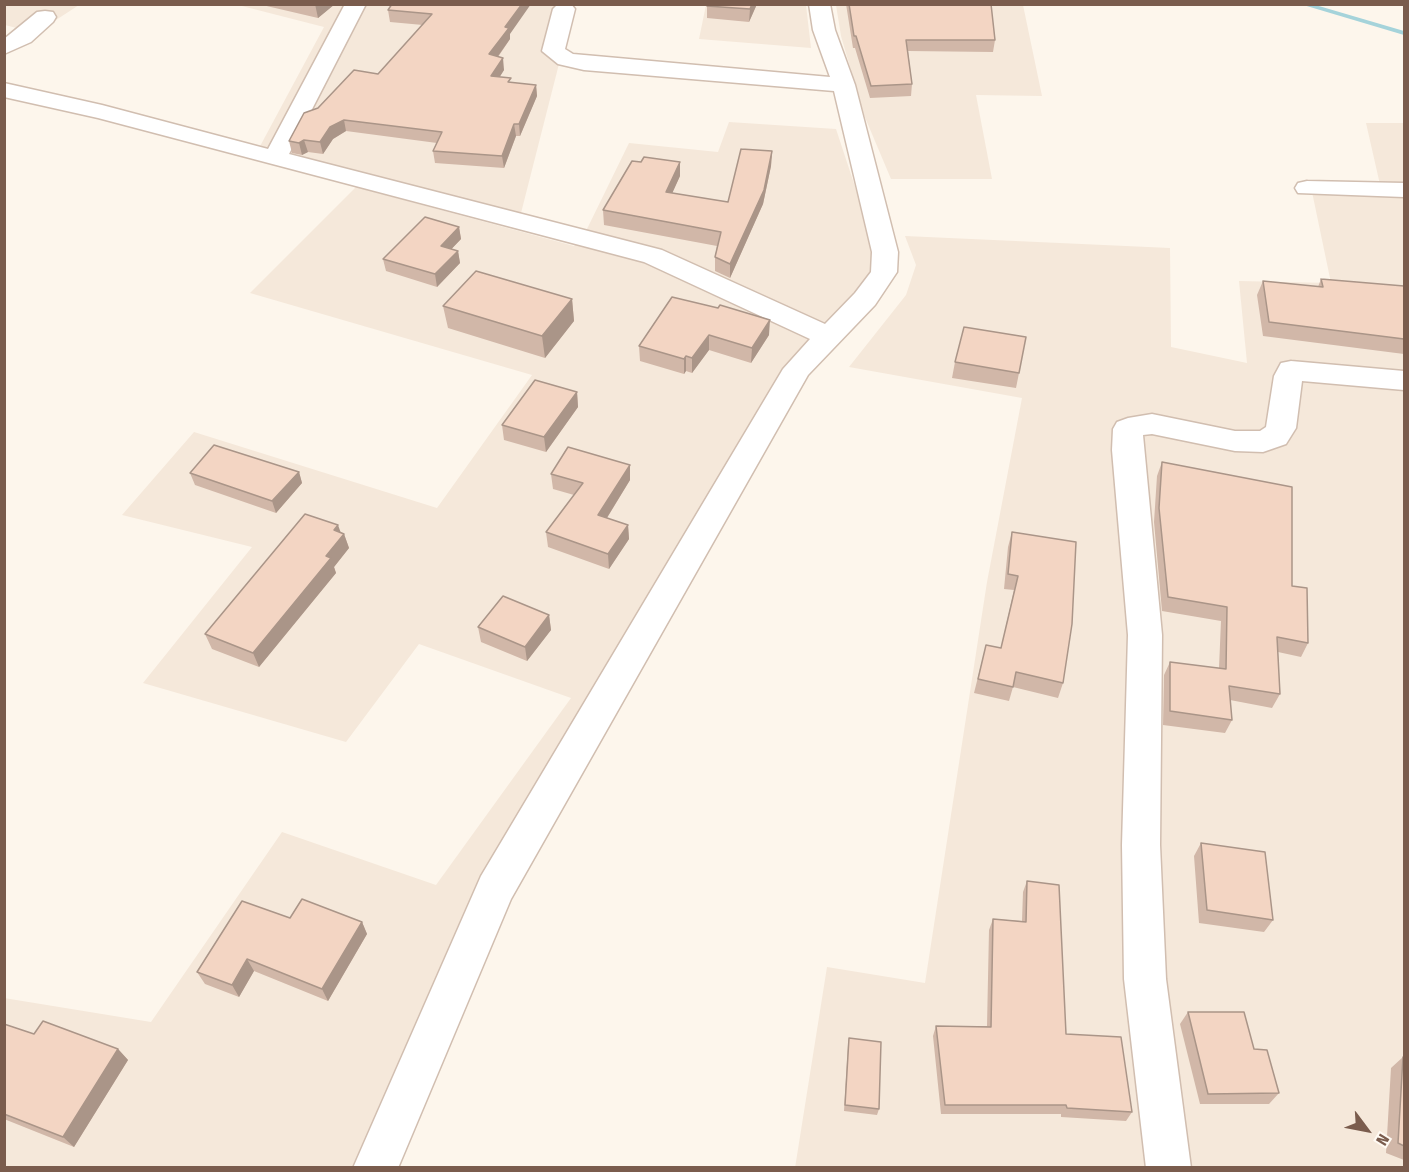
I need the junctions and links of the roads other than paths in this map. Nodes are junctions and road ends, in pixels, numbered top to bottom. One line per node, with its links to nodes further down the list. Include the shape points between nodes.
1 (356, 4): 8 (street)
2 (819, 4): 6 (street)
3 (564, 9): 6 (street, via 553,51 566,59)
4 (45, 17): 5 (street)
5 (4, 48)
6 (844, 85): 11 (street, via 885,252 884,272 865,299)
7 (4, 90): 8 (street)
8 (275, 158): 11 (street, via 653,256)
9 (1307, 188): 10 (street)
10 (1404, 190)
11 (827, 336): 13 (street, via 797,369 495,889)
12 (1404, 381): 14 (street, via 1291,370 1281,428 1275,437 1263,442 1234,441 1152,424 1128,429 1145,635 1141,845 1145,979)
13 (381, 1162)
14 (1169, 1167)

